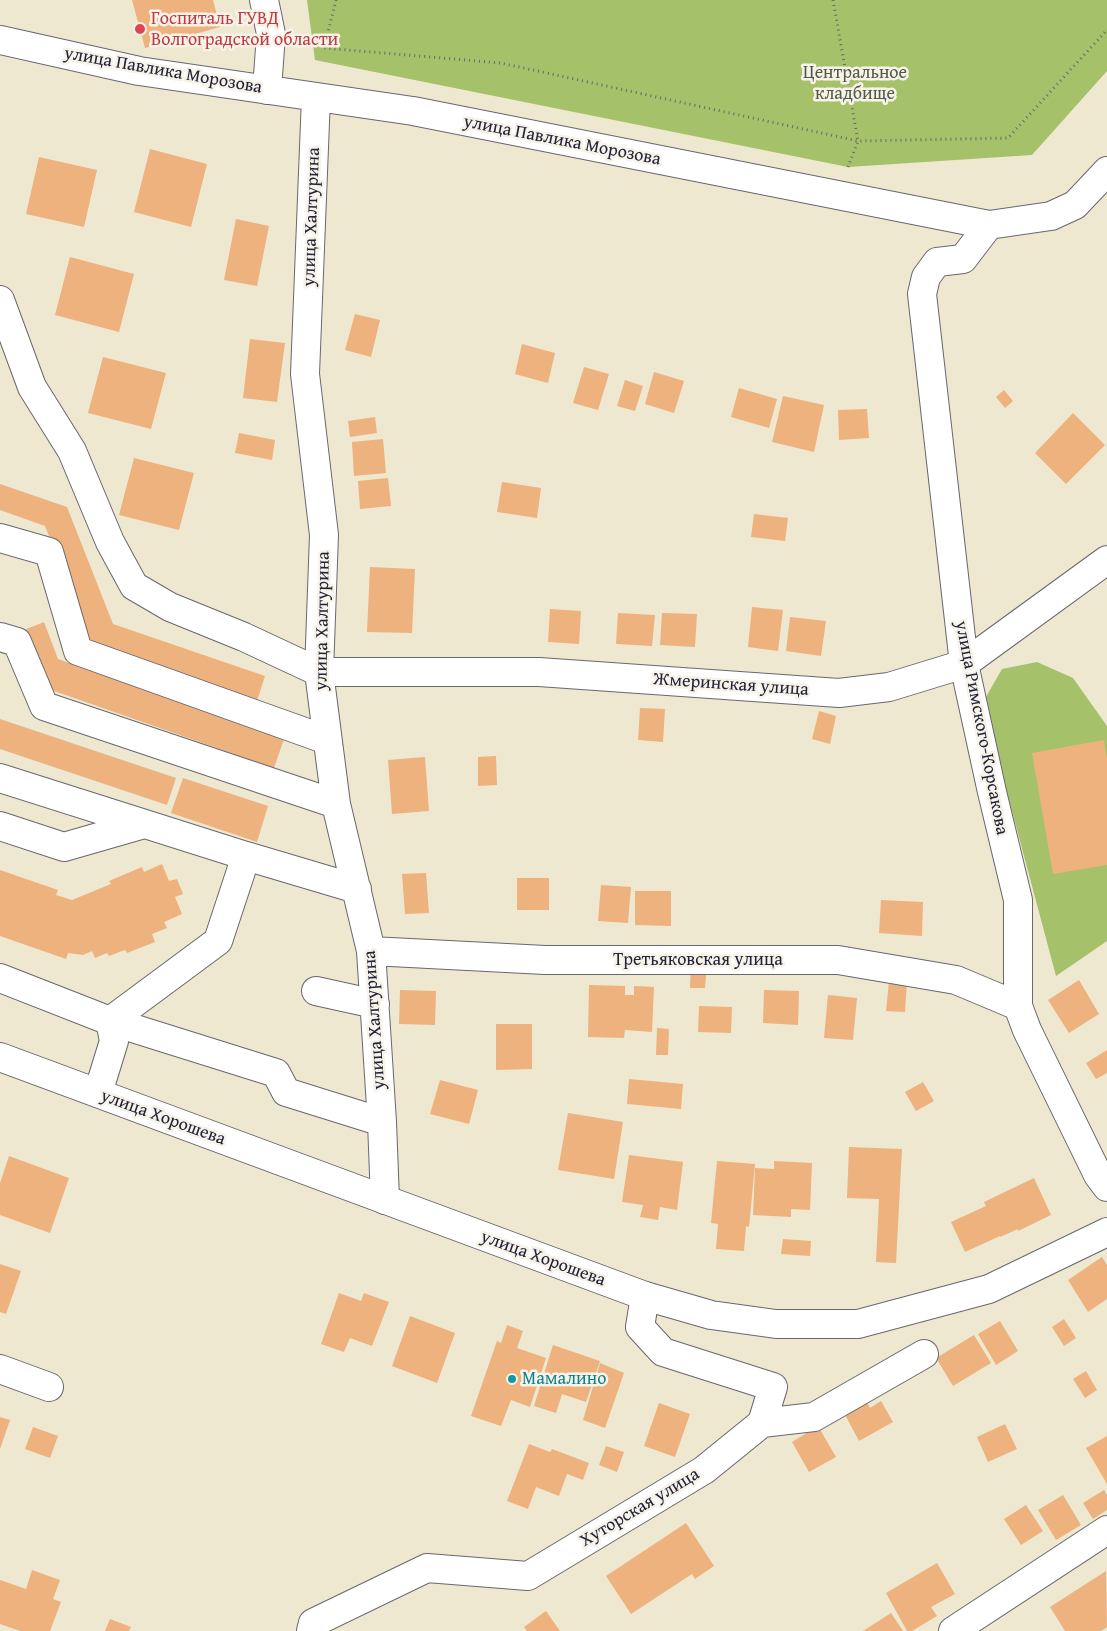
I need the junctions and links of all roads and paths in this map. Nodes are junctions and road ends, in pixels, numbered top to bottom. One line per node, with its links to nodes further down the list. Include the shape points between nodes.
1 (264, 0): 6 (street, via 272,34)
2 (336, 0): 8 (path, via 324,48 501,63)
3 (833, 0): 8 (path)
4 (1107, 30): 8 (path, via 1008,138)
5 (0, 40): 6 (street, улица Павлика Морозова, via 139,71)
6 (267, 90): 7 (street, улица Павлика Морозова)
7 (316, 97): 11 (street, улица Павлика Морозова, via 413,111); 17 (street, улица Халтурина, via 305,374 324,535)
8 (858, 141): 9 (path)
9 (848, 167)
10 (1107, 171): 11 (street, улица Павлика Морозова, via 1075,205 1051,216)
11 (989, 225): 16 (street, улица Римского-Корсакова, via 963,259 937,262 926,277 922,294)
12 (0, 300): 17 (street, via 32,387 72,450 110,542 134,586 170,608 244,637)
13 (0, 538): 18 (street, via 50,552 78,651)
14 (1107, 560): 16 (street, Жмеринская улица)
15 (0, 637): 20 (street, via 17,642 44,706)
16 (964, 664): 17 (street, Жмеринская улица, via 889,687 839,693 539,672); 29 (street, улица Римского-Корсакова, via 1018,900)
17 (319, 672): 18 (street, улица Халтурина)
18 (327, 740): 20 (street, улица Халтурина)
19 (0, 778): 21 (street)
20 (336, 804): 24 (street, улица Халтурина)
21 (144, 824): 22 (street, via 64,847); 23 (street)
22 (0, 826)
23 (246, 856): 24 (street); 30 (street, via 218,941)
24 (357, 889): 25 (street, улица Халтурина)
25 (371, 951): 28 (street, улица Халтурина); 29 (street, Третьяковская улица, via 544,960 838,960 956,980)
26 (0, 978): 30 (street)
27 (316, 991): 28 (street)
28 (375, 1004): 33 (street, улица Халтурина)
29 (1018, 1006): 34 (street, улица Римского-Корсакова, via 1098,1175)
30 (110, 1021): 32 (street, via 114,1041); 33 (street, via 276,1073 286,1092)
31 (0, 1057): 32 (street, улица Хорошева)
32 (98, 1093): 35 (street, улица Хорошева)
33 (382, 1122): 35 (street, улица Халтурина)
34 (1107, 1187)
35 (385, 1200): 37 (street, улица Хорошева)
36 (1101, 1235): 37 (street, улица Хорошева, via 989,1290 858,1324 776,1324 711,1315)
37 (645, 1296): 41 (street, via 640,1327 663,1352 773,1387)
38 (924, 1354): 41 (street, via 814,1417)
39 (0, 1369): 40 (street)
40 (50, 1387)
41 (762, 1423): 43 (street, Хуторская улица, via 704,1470 528,1576 427,1568)
42 (1107, 1530): 44 (street)
43 (306, 1628)
44 (953, 1631)

